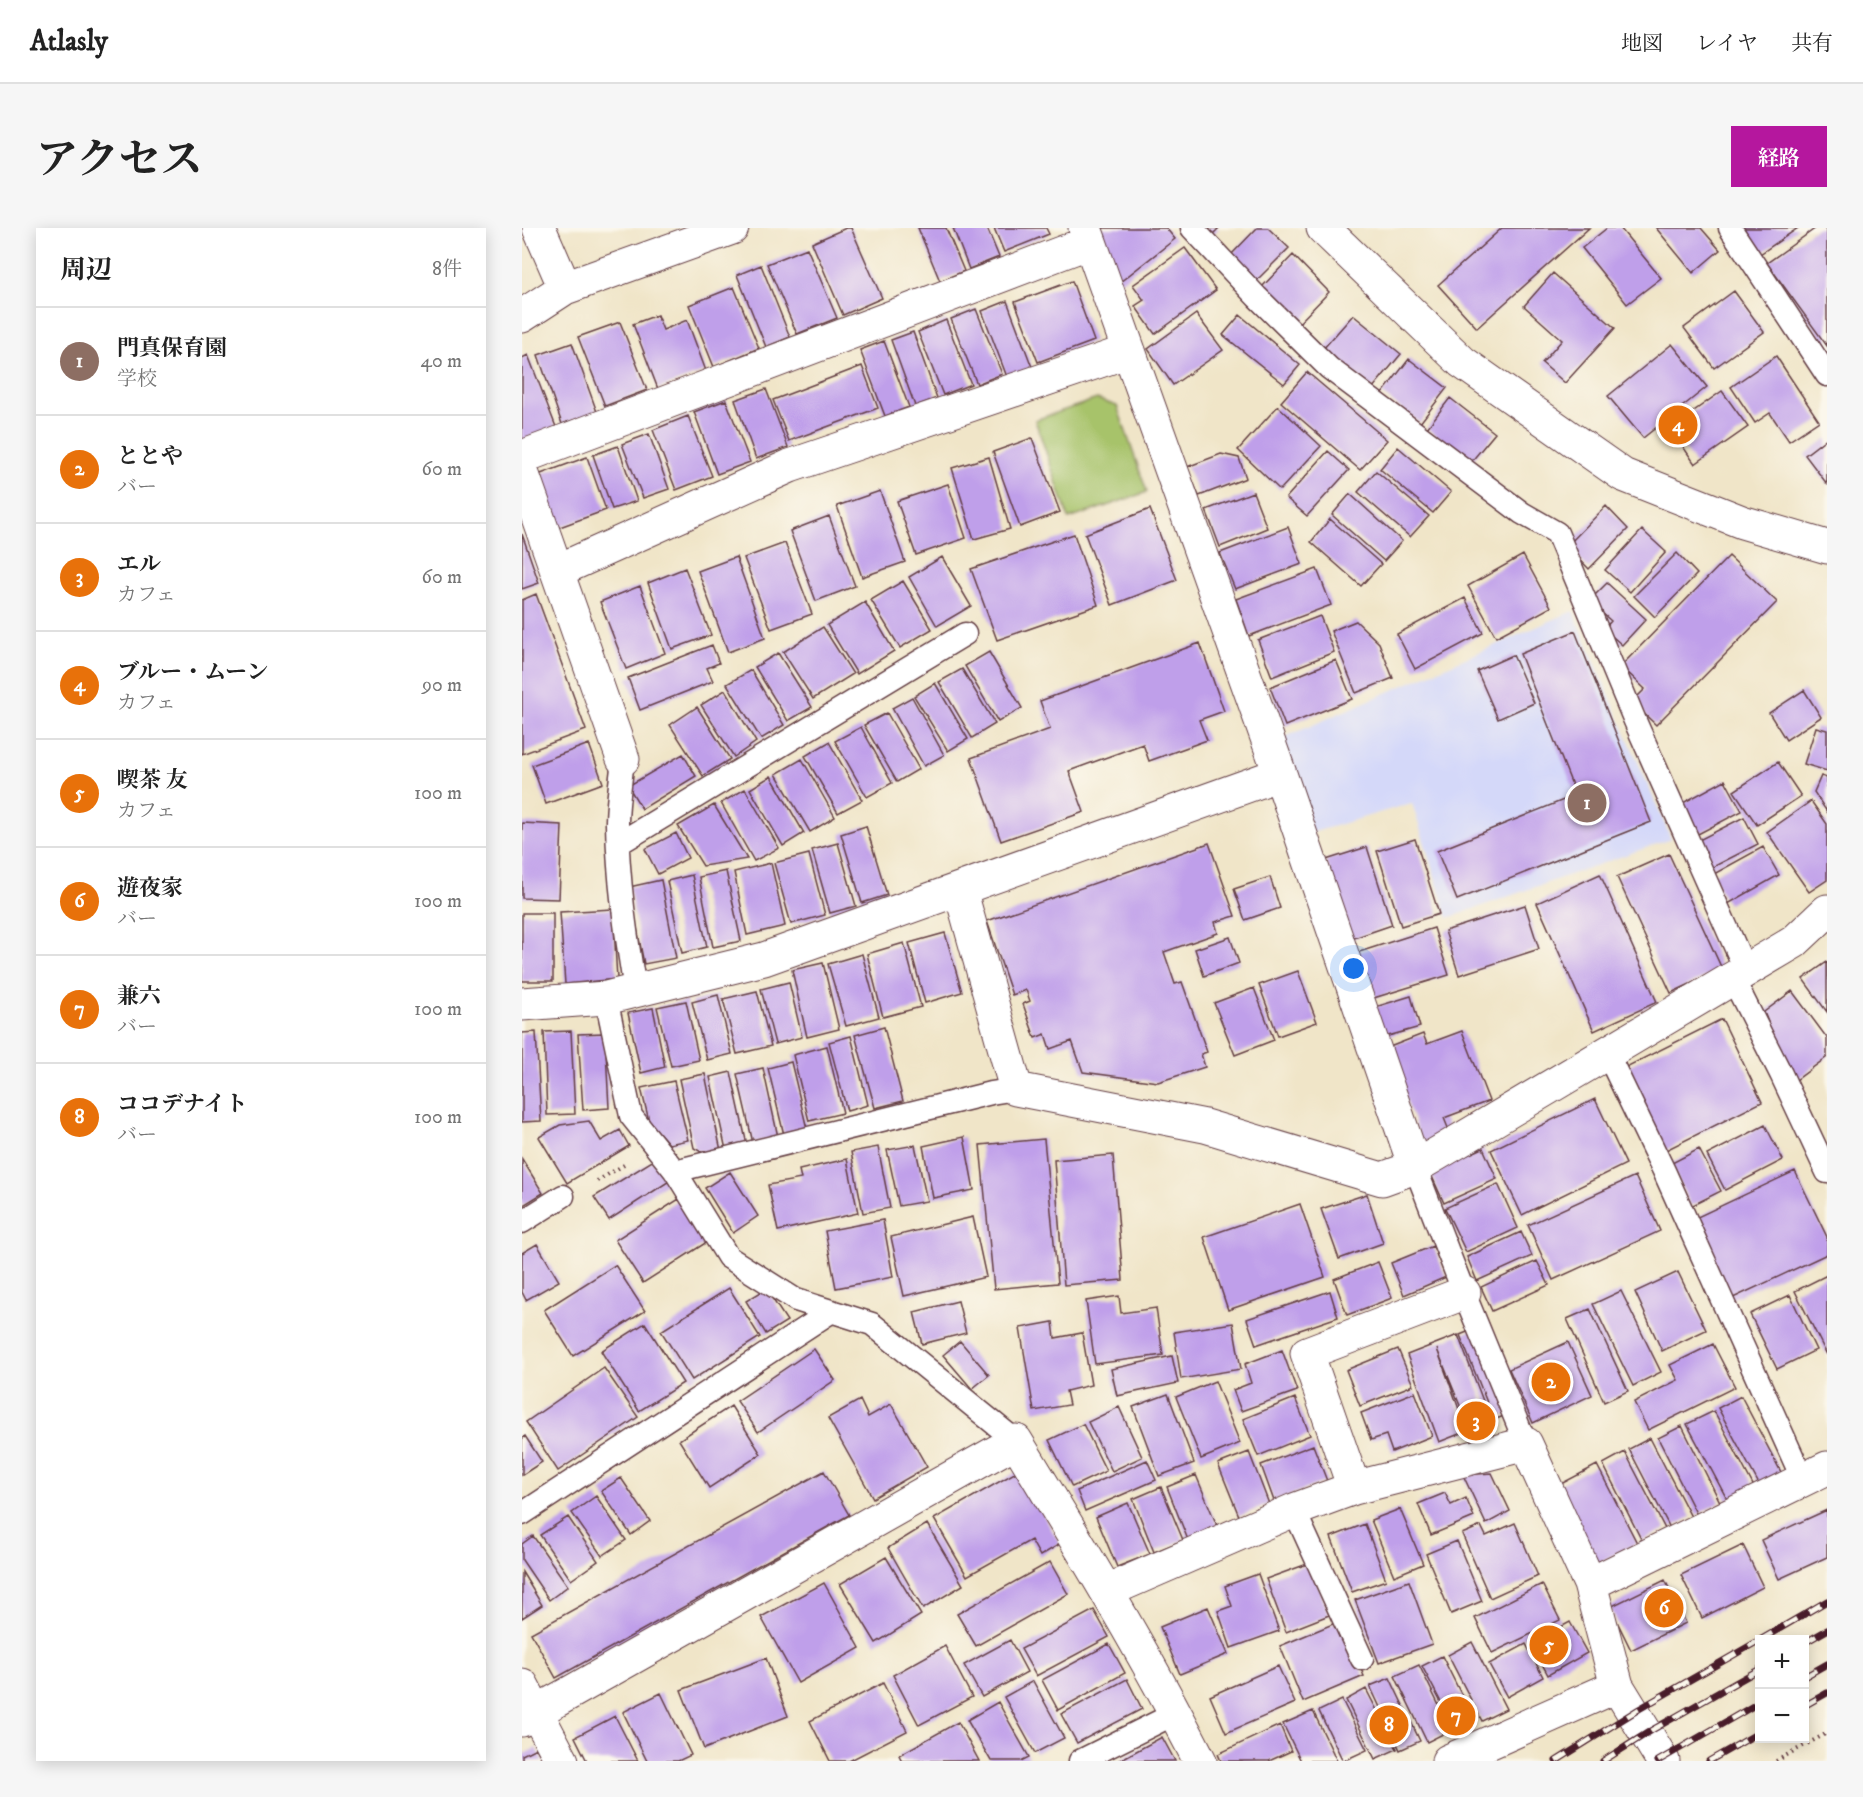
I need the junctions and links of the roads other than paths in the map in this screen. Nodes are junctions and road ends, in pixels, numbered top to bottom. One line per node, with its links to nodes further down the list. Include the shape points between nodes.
1 (539, 228): 7 (street)
2 (732, 228): 7 (street)
3 (1192, 228): 21 (lane, via 1329,368 1522,513 1557,533)
4 (1323, 228): 13 (street, via 1462,362 1623,475 1742,522)
5 (1730, 228): 10 (lane)
6 (1087, 235): 9 (street); 11 (street)
7 (565, 288): 8 (street)
8 (522, 316)
9 (1129, 351): 14 (street, via 790,466); 17 (street)
10 (1827, 375)
11 (522, 457)
12 (522, 472): 14 (street)
13 (1827, 547)
14 (556, 571): 16 (street)
15 (965, 634): 18 (lane)
16 (622, 759): 18 (lane)
17 (1280, 774): 19 (street); 26 (street)
18 (618, 844): 22 (lane, via 623,911)
19 (960, 889): 22 (street, via 764,958); 25 (street)
20 (1827, 911): 21 (street, via 1794,942)
21 (1739, 975): 24 (street); 28 (lane)
22 (620, 994): 23 (street); 27 (lane, via 631,1116)
23 (522, 1004)
24 (1607, 1053): 26 (street); 35 (lane)
25 (1016, 1089): 26 (street, via 1205,1126 1382,1179); 27 (lane)
26 (1415, 1167): 31 (lane)
27 (675, 1171): 32 (lane, via 728,1257 796,1300)
28 (1827, 1172)
29 (563, 1196): 30 (lane)
30 (522, 1222)
31 (1464, 1293): 34 (lane); 36 (street, via 1307,1353)
32 (832, 1311): 33 (lane, via 872,1323); 38 (lane)
33 (1016, 1441): 40 (street); 43 (street)
34 (1526, 1444): 36 (street); 39 (street)
35 (1815, 1474): 39 (street)
36 (1354, 1488): 37 (street)
37 (1294, 1510): 40 (street); 41 (lane)
38 (522, 1514)
39 (1590, 1584): 42 (street)
40 (1107, 1591): 44 (street)
41 (1362, 1659)
42 (1617, 1686): 48 (street); 49 (street)
43 (527, 1706): 45 (street)
44 (1176, 1713): 46 (lane); 47 (street)
45 (562, 1761)
46 (1080, 1761)
47 (1200, 1761)
48 (1448, 1761)
49 (1663, 1761)

